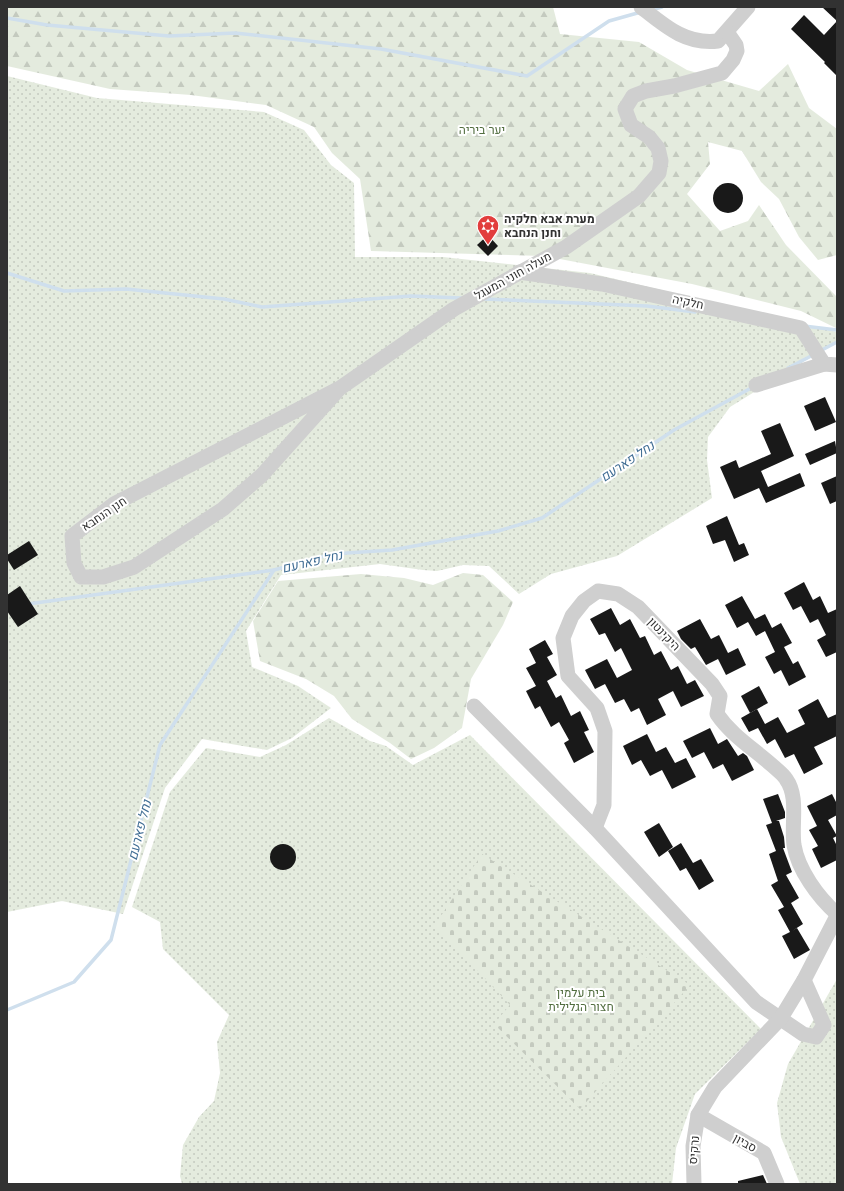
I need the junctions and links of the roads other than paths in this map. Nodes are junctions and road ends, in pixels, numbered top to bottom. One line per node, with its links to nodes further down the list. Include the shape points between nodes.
1 (641, 7): 3 (street, via 690,40 718,41)
2 (748, 7): 3 (street)
3 (727, 32): 4 (street, מעלה חוני המעגל, via 737,51 722,73 646,91 633,96 625,109 631,125 649,137 658,148 661,161 659,173 655,178 639,196 572,243)
4 (519, 272): 5 (street, חלקיה, via 602,284 801,328); 7 (street, מעלה חוני המעגל, via 454,309)
5 (831, 365): 6 (street)
6 (756, 385)
7 (340, 388): 7 (street, חנן הנחבא, via 114,504 72,536 74,563 81,577 103,577 134,567 223,509 262,475)
8 (474, 706): 9 (street)
9 (595, 828): 10 (street, היקינטון, via 604,806 605,731 597,708 568,676 563,638 572,616 584,601 598,591 618,594 638,607 712,684 720,696 717,714 726,727 786,779 793,798 794,845 800,863 828,906); 12 (street, via 756,1002)
10 (837, 915): 11 (street)
11 (804, 980): 12 (street); 12 (street, via 824,1025 816,1037 803,1034)
12 (781, 1018): 13 (street, via 715,1087)
13 (698, 1116): 14 (street, נרקיס, via 693,1146); 15 (street, סביון, via 764,1153)
14 (694, 1184)
15 (777, 1184)

